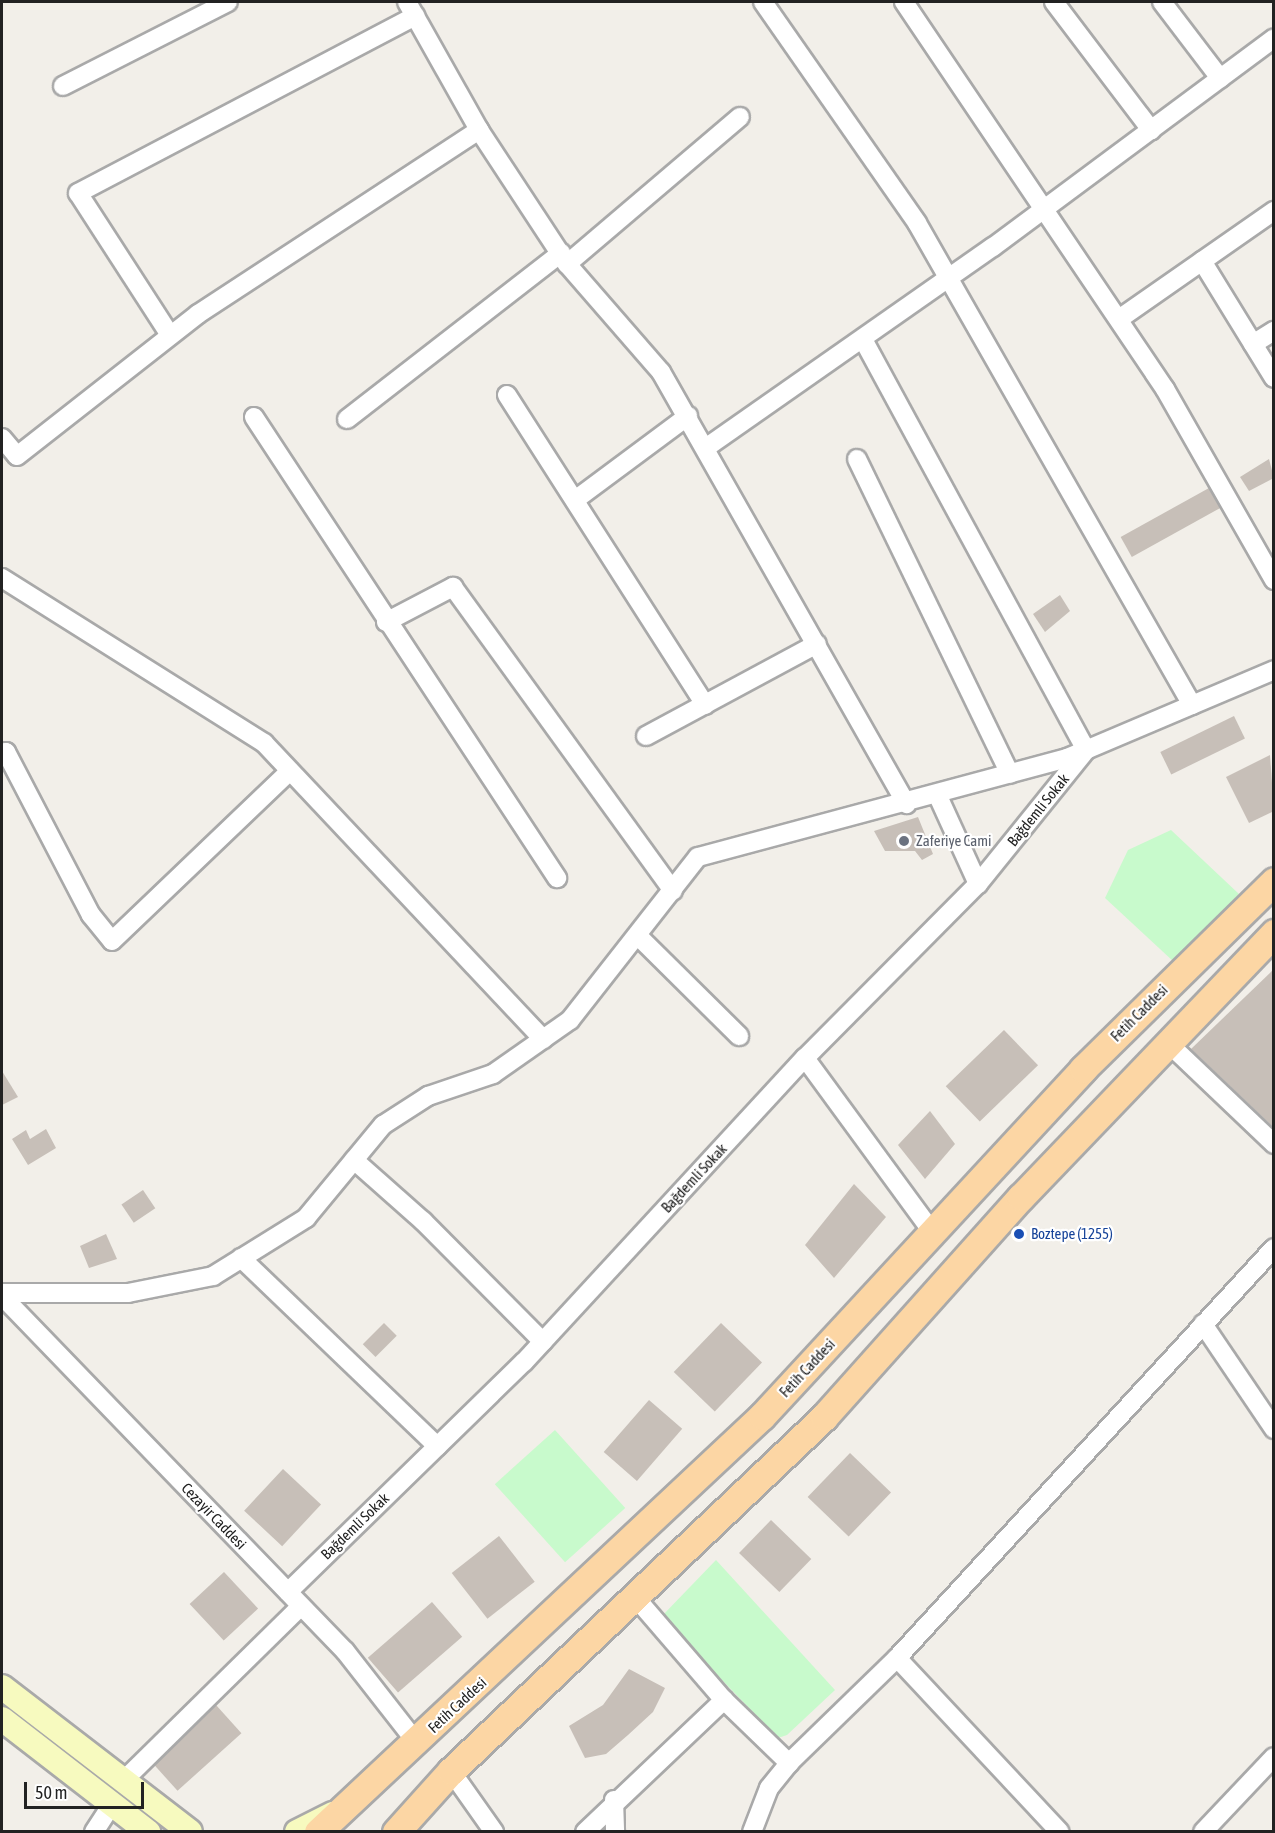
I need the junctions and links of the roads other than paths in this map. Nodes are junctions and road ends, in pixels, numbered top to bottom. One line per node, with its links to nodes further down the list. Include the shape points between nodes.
1 (228, 2): 6 (street)
2 (763, 2): 18 (street, via 917,224)
3 (904, 2): 14 (street)
4 (1054, 2): 12 (street)
5 (1162, 2): 9 (street)
6 (205, 6): 10 (street)
7 (411, 9): 13 (street); 21 (street, via 78,193)
8 (1274, 38): 9 (street)
9 (1220, 78): 12 (street)
10 (63, 86)
11 (740, 117): 16 (street)
12 (1151, 129): 14 (street)
13 (478, 130): 16 (street); 21 (street)
14 (1047, 207): 18 (street); 19 (street)
15 (1274, 211): 17 (street)
16 (564, 258): 26 (street, via 661,372); 28 (street)
17 (1202, 261): 19 (street); 23 (street)
18 (946, 280): 22 (street); 39 (street)
19 (1119, 319): 33 (street)
20 (1274, 331): 23 (street)
21 (170, 335): 29 (street, via 17,456)
22 (863, 340): 30 (street); 41 (street)
23 (1253, 344): 24 (street)
24 (1274, 378)
25 (507, 395): 32 (street)
26 (688, 416): 30 (street); 32 (street)
27 (254, 417): 35 (street)
28 (347, 419)
29 (2, 438)
30 (707, 447): 36 (street)
31 (857, 459): 44 (street)
32 (575, 500): 38 (street)
33 (1274, 580)
34 (4, 584): 43 (street, via 264,743)
35 (386, 622): 47 (street); 50 (street, via 453,587)
36 (817, 644): 38 (street); 46 (street)
37 (1274, 670): 39 (street)
38 (705, 705): 40 (street)
39 (1192, 705): 41 (street)
40 (646, 736)
41 (1086, 750): 44 (street); 49 (street, Bağdemli Sokak)
42 (2, 755): 43 (street, via 6,752 91,915 112,941)
43 (290, 771): 54 (street)
44 (1011, 774): 45 (street)
45 (937, 794): 46 (street); 49 (street)
46 (906, 804): 50 (street, via 698,857)
47 (556, 878)
48 (1274, 881): 59 (main road, Fetih Caddesi, via 1083,1069)
49 (978, 884): 56 (street, Bağdemli Sokak)
50 (673, 891): 52 (street)
51 (1273, 934): 55 (main road)
52 (639, 936): 53 (street); 54 (street, via 570,1020)
53 (739, 1036)
54 (543, 1039): 58 (street, via 493,1074 428,1096 383,1125)
55 (1167, 1042): 57 (street); 68 (main road, via 824,1417)
56 (805, 1058): 59 (street); 64 (street, Bağdemli Sokak)
57 (1274, 1144)
58 (354, 1160): 61 (street, via 306,1218); 64 (street, via 423,1221)
59 (933, 1233): 74 (main road, Fetih Caddesi, via 762,1416)
60 (1274, 1248): 63 (street)
61 (241, 1258): 62 (street, via 213,1276 128,1293); 66 (street)
62 (2, 1295): 67 (street, Cezayir Caddesi)
63 (1203, 1324): 65 (street); 70 (street)
64 (543, 1342): 66 (street, Bağdemli Sokak)
65 (1274, 1429)
66 (437, 1446): 67 (street, Bağdemli Sokak)
67 (288, 1592): 69 (street, Cezayir Caddesi)
68 (635, 1597): 72 (street); 77 (main road)
69 (301, 1606): 74 (street, Cezayir Caddesi, via 345,1651); 78 (street)
70 (897, 1658): 76 (street); 92 (street)
71 (2, 1687): 78 (main road)
72 (724, 1700): 76 (street); 79 (street)
73 (2, 1719): 80 (main road)
74 (417, 1743): 81 (main road, Fetih Caddesi)
75 (1274, 1757): 93 (street)
76 (789, 1763): 91 (street, via 769,1788)
77 (451, 1771): 87 (main road); 88 (street)
78 (124, 1780): 82 (main road)
79 (614, 1800): 89 (street); 90 (street)
80 (112, 1804): 83 (street); 84 (main road)
81 (344, 1808): 85 (main road); 86 (main road, Fetih Caddesi)
82 (189, 1829)
83 (94, 1832)
84 (148, 1832)
85 (297, 1832)
86 (318, 1832)
87 (396, 1832)
88 (494, 1832)
89 (585, 1832)
90 (615, 1832)
91 (752, 1832)
92 (1060, 1832)
93 (1203, 1832)

